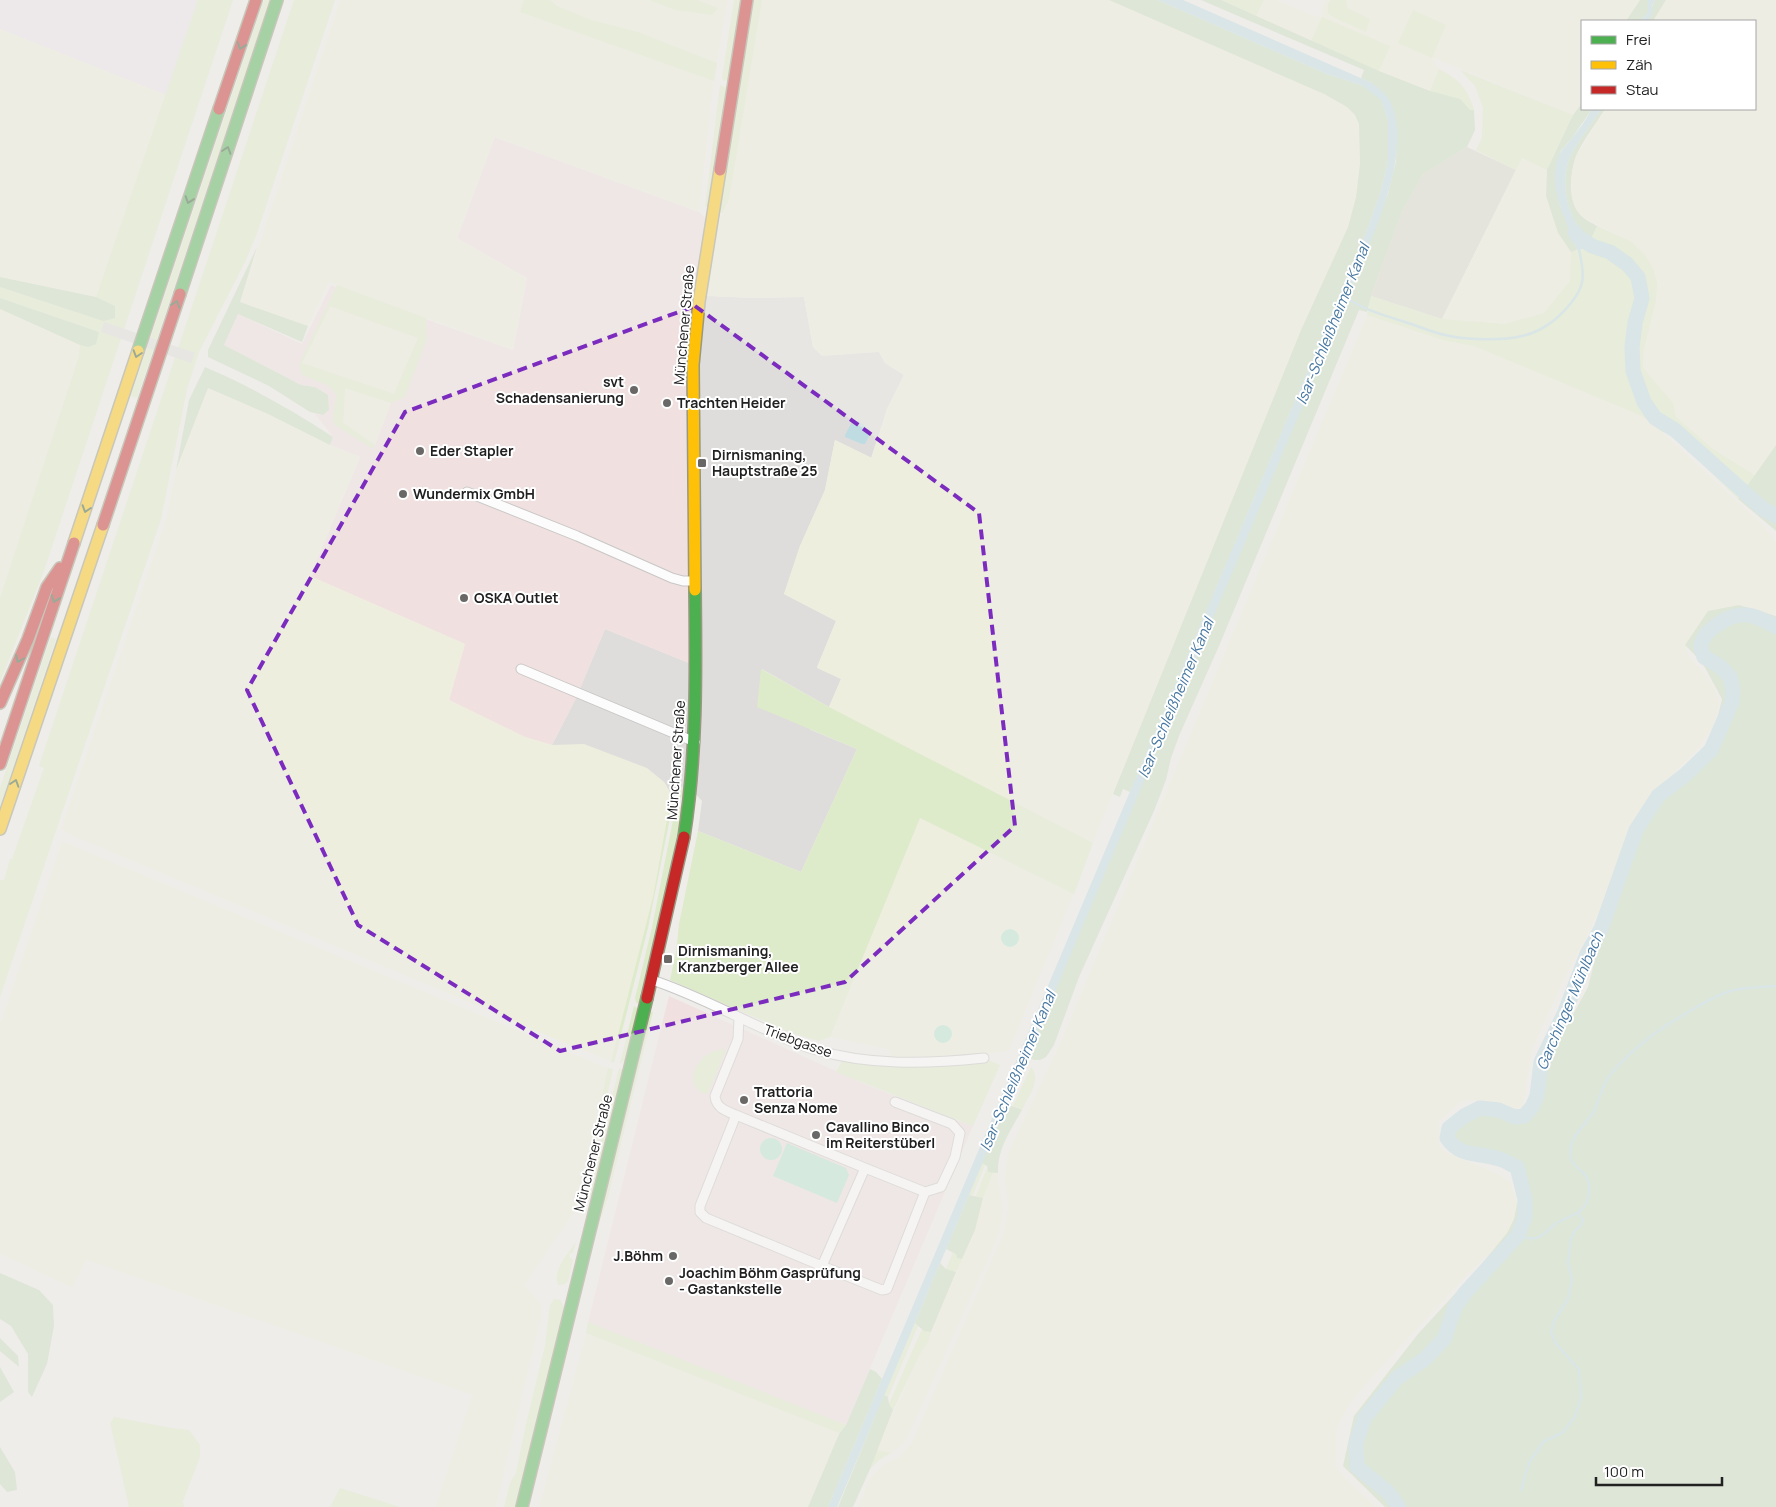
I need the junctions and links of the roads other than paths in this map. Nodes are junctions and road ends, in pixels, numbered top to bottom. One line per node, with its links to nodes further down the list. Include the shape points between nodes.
1 (256, 0): 5 (main road, one-way to 5)
2 (277, 0): 11 (main road, one-way to 2)
3 (747, 0): 6 (main road, Münchener Straße, via 695,345)
4 (467, 492): 6 (street, via 672,578)
5 (71, 553): 8 (main road, one-way to 8, via 48,587); 10 (main road, one-way to 10)
6 (694, 581): 9 (main road, Münchener Straße, via 696,677)
7 (521, 670): 9 (street)
8 (0, 703)
9 (691, 740): 12 (main road, Münchener Straße, via 691,794 684,839)
10 (0, 764)
11 (0, 829)
12 (652, 980): 13 (street, Triebgasse); 20 (main road, Münchener Straße)
13 (739, 1018): 14 (street, Triebgasse, via 811,1049 836,1056 891,1063); 16 (street, via 738,1039 715,1096 721,1109)
14 (984, 1058)
15 (895, 1102): 18 (street, via 952,1124 960,1133 955,1157 941,1187)
16 (736, 1115): 17 (street); 19 (street, via 700,1212 706,1218)
17 (865, 1168): 18 (street); 19 (street)
18 (925, 1192): 19 (street, via 887,1288 882,1290)
19 (822, 1266)
20 (522, 1507)

